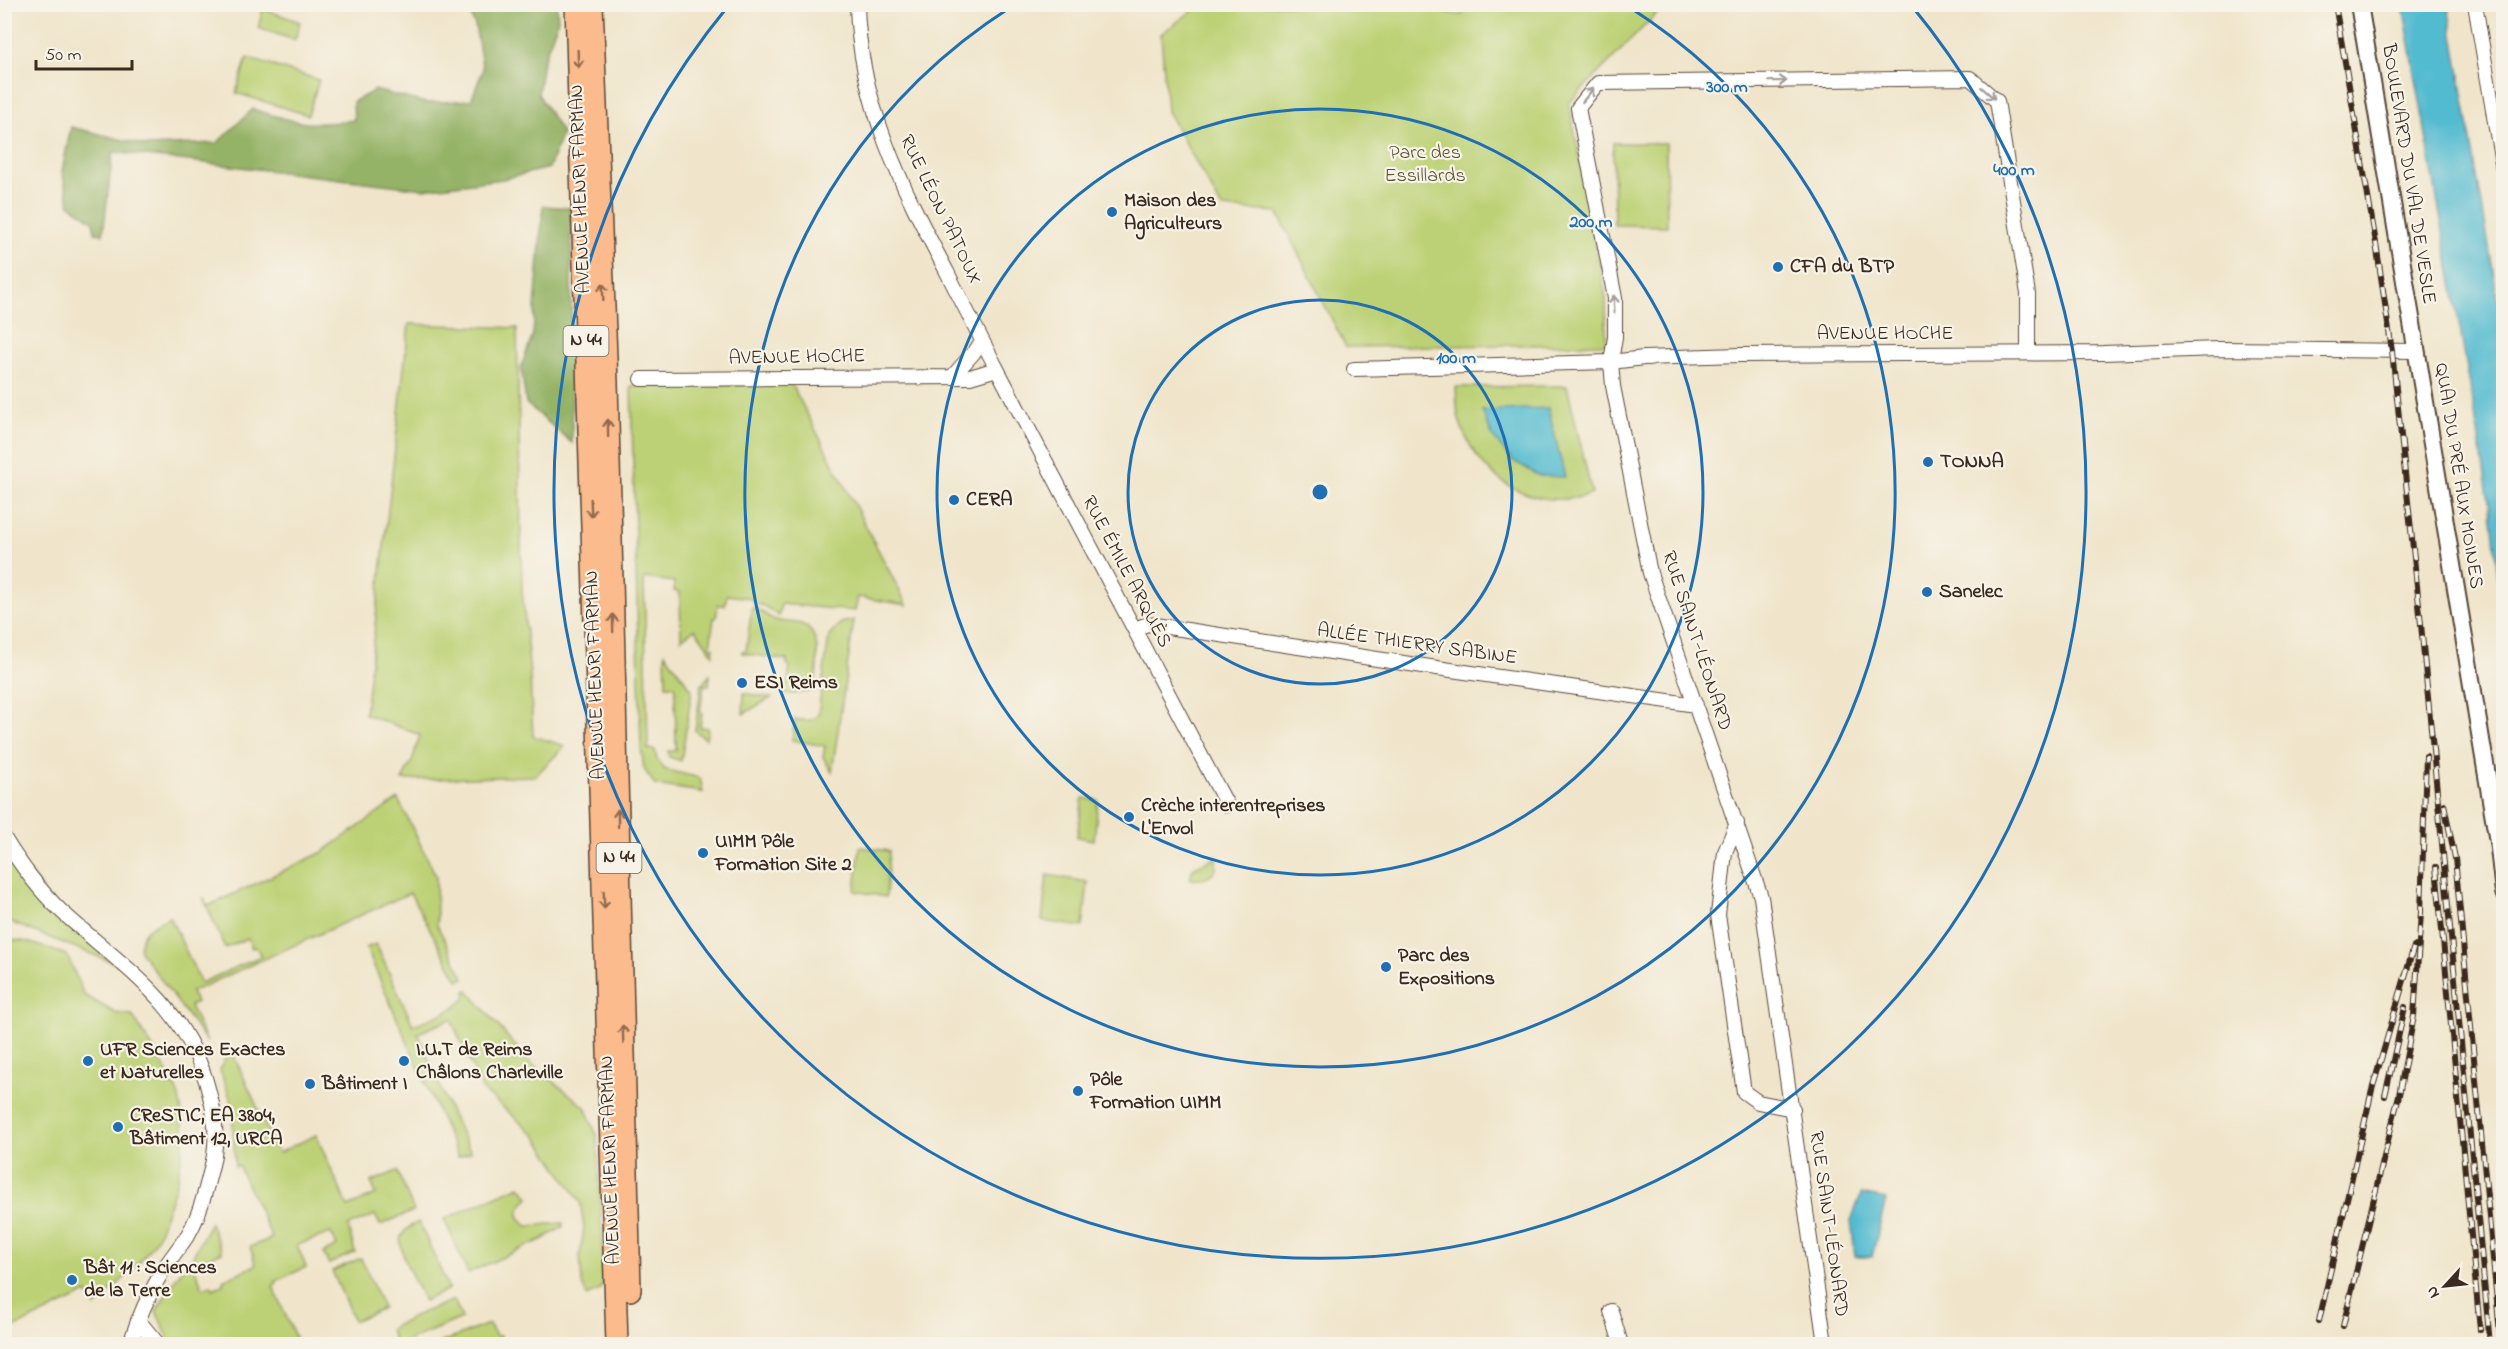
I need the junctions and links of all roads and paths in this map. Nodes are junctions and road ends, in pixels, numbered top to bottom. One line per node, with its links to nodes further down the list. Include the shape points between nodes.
1 (576, 4): 27 (main road, AVENUE HENRI FARMAN / N 44, one-way to 27)
2 (592, 4): 28 (main road, AVENUE HENRI FARMAN / N 44, one-way to 2, via 607,372)
3 (857, 4): 7 (street, RUE LÉON PATOUX, via 863,63 889,155)
4 (2359, 4): 8 (street, BOULEVARD DU VAL DE VESLE)
5 (2475, 4): 6 (street)
6 (2504, 175)
7 (983, 342): 10 (street, RUE LÉON PATOUX); 14 (street)
8 (2416, 351): 9 (street, AVENUE HOCHE, via 2299,348); 21 (street, QUAI DU PRÉ AUX MOINES)
9 (2028, 352): 11 (street, AVENUE HOCHE, via 1740,355); 11 (street, RUE SAINT-LÉONARD, one-way to 9, via 1615,298 1578,108 1598,83 1970,78 1997,101 2028,294)
10 (991, 356): 12 (street, RUE ÉMILE ARQUÈS)
11 (1611, 362): 13 (street, AVENUE HOCHE); 17 (street, RUE SAINT-LÉONARD, via 1650,573)
12 (997, 369): 14 (street, AVENUE HOCHE, via 970,377); 16 (street, RUE ÉMILE ARQUÈS)
13 (1354, 369)
14 (953, 376): 15 (street, AVENUE HOCHE)
15 (641, 379)
16 (1134, 629): 17 (street, ALLÉE THIERRY SABINE, via 1148,624); 18 (street, RUE ÉMILE ARQUÈS)
17 (1696, 705): 19 (street, RUE SAINT-LÉONARD)
18 (1227, 805)
19 (1737, 823): 22 (street, RUE SAINT-LÉONARD, via 1761,897); 22 (street, RUE SAINT-LÉONARD, via 1725,852 1718,915 1744,1092 1758,1102)
20 (4, 838): 24 (street, via 32,879 60,909 132,970 160,1000 193,1047 205,1076 215,1123 214,1157 207,1185 190,1231 164,1268)
21 (2504, 893)
22 (1793, 1109): 30 (street, RUE SAINT-LÉONARD)
23 (1611, 1311): 29 (street)
24 (138, 1320): 25 (street); 26 (street)
25 (130, 1344)
26 (158, 1344)
27 (617, 1344)
28 (632, 1344)
29 (1621, 1344)
30 (1825, 1344)

